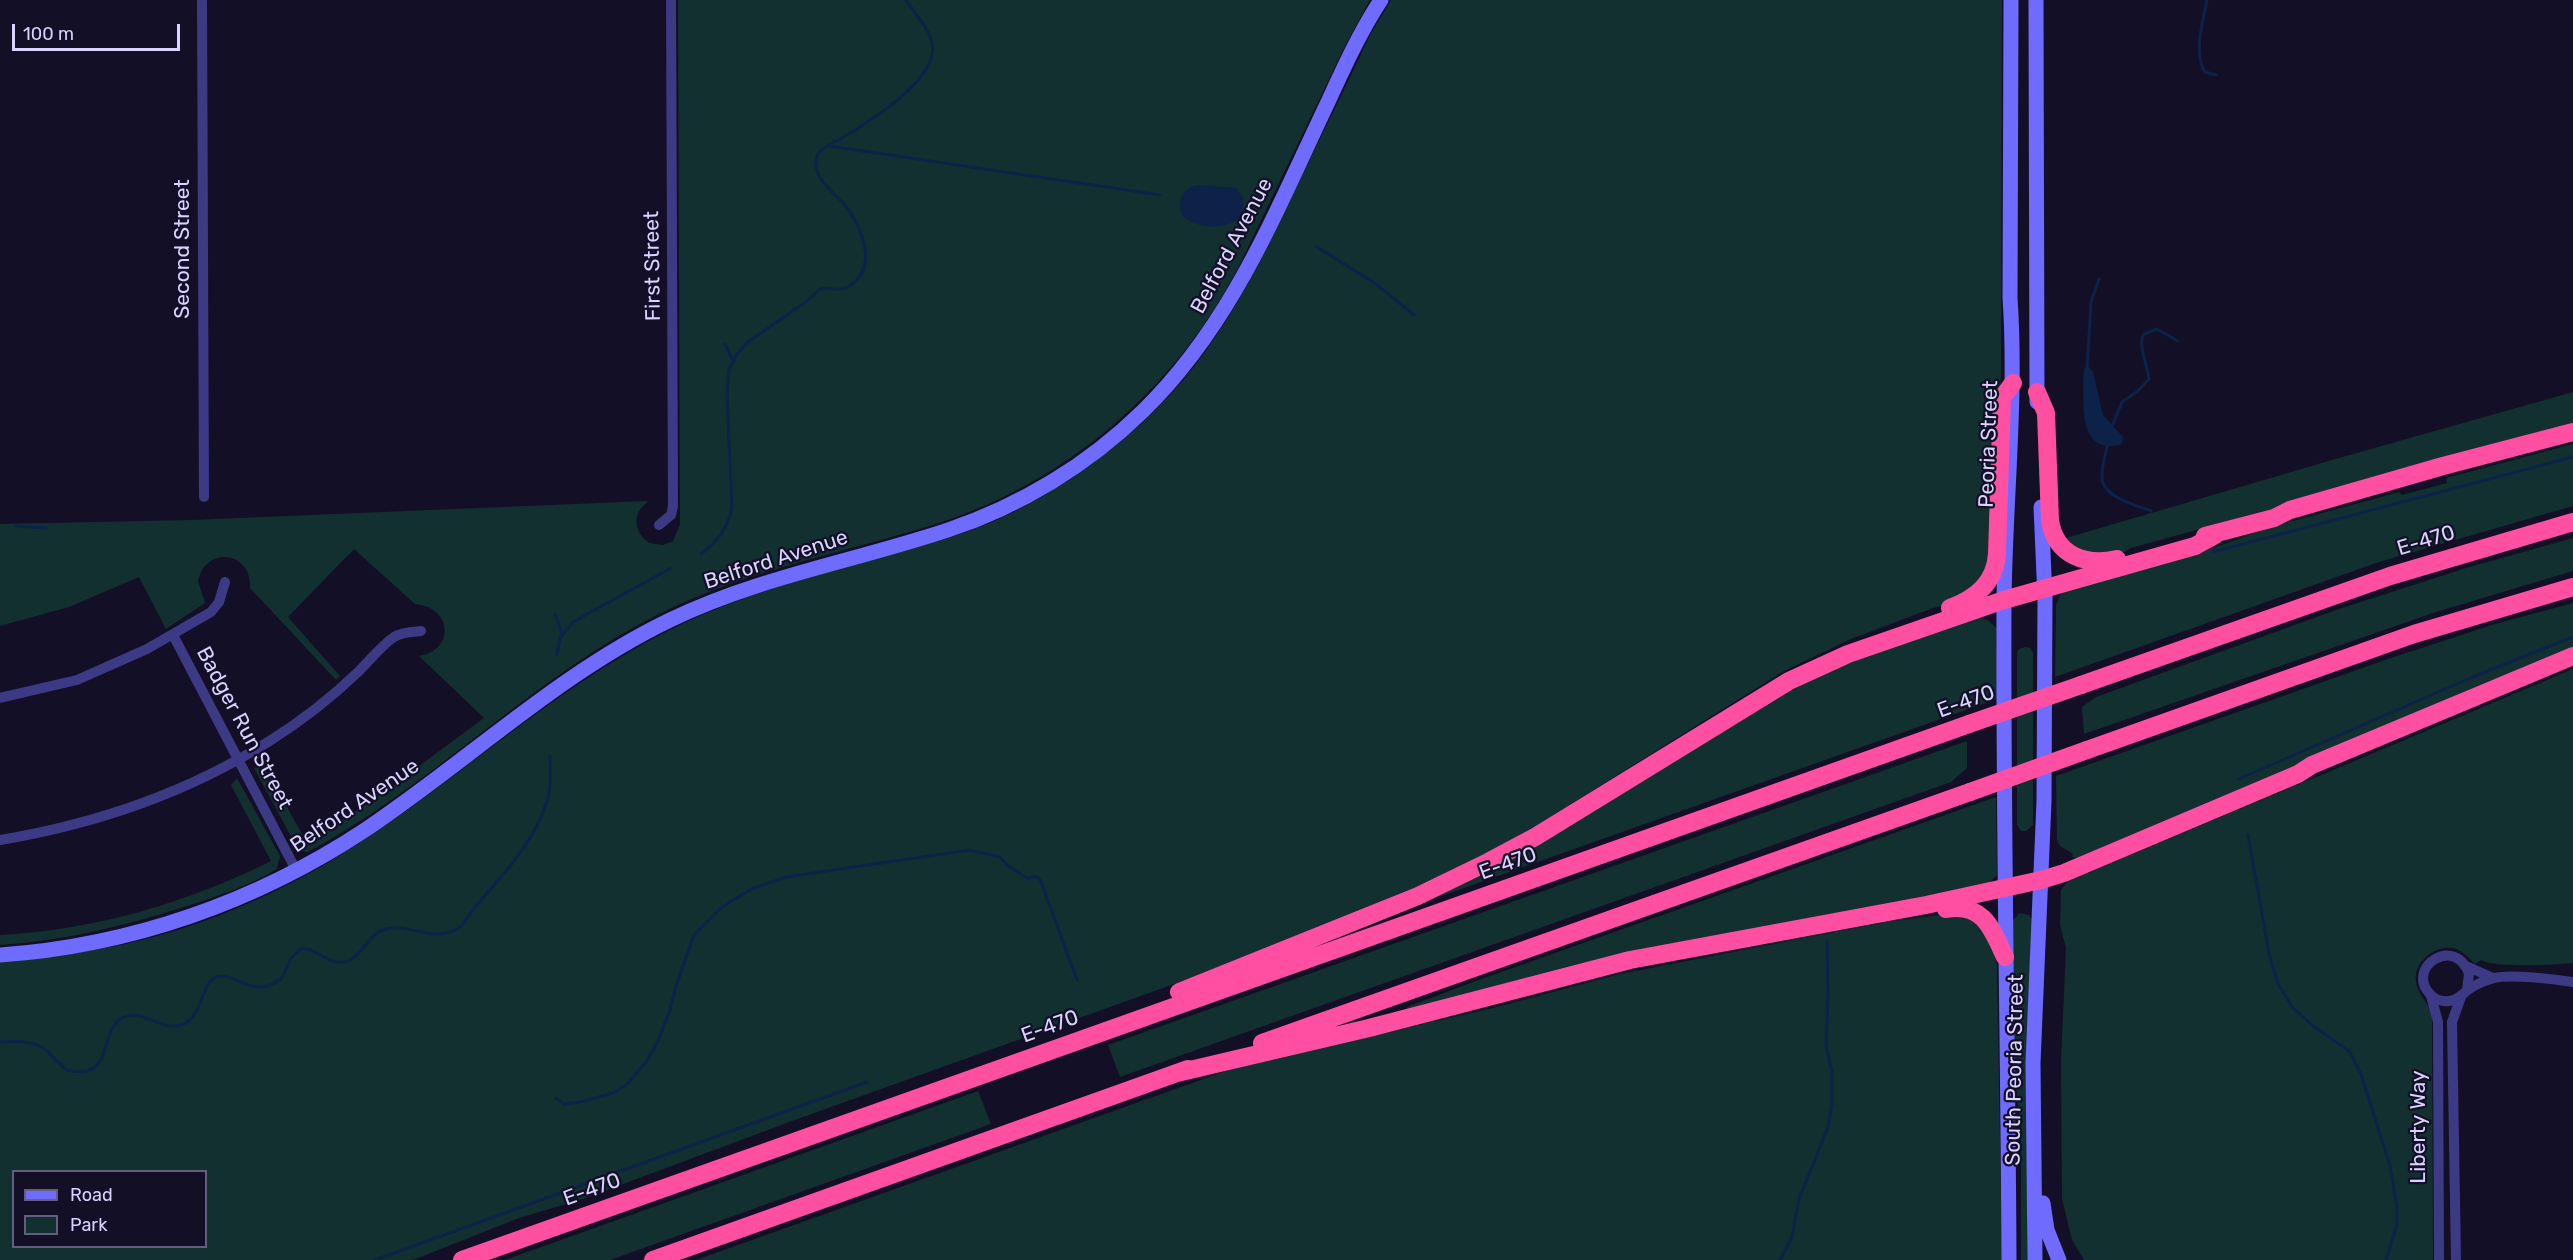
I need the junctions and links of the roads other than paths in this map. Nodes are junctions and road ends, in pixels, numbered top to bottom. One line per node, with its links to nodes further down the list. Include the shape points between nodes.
1 (202, 0): 12 (street, Second Street)
2 (671, 0): 15 (street, First Street, via 673,506 671,515)
3 (1381, 0): 30 (main road, Belford Avenue, via 1354,46 1225,311 1169,384 1108,442 1048,484 982,517 756,584 643,633 565,681 366,829)
4 (2010, 0): 8 (main road, Peoria Street)
5 (2036, 0): 7 (main road)
6 (2045, 0): 7 (main road, via 2044,51)
7 (2036, 70): 9 (main road)
8 (2013, 383): 20 (main road, Peoria Street); 23 (highway, via 2002,398 1996,559 1991,577 1970,600 1915,620)
9 (2037, 392): 16 (highway, via 2046,413 2051,525 2065,551 2084,560 2103,561); 19 (main road)
10 (2573, 432): 13 (highway, via 2422,472)
11 (2573, 439): 13 (highway)
12 (204, 497)
13 (2274, 518): 16 (highway)
14 (2573, 522): 41 (highway, E-470, bridge, via 2348,590)
15 (658, 525)
16 (2215, 534): 19 (highway, via 2195,546)
17 (225, 582): 22 (street, via 215,608)
18 (2573, 587): 42 (highway, bridge, via 2424,631)
19 (2044, 588): 20 (highway); 31 (main road)
20 (2004, 600): 23 (highway); 32 (main road, Peoria Street)
21 (421, 631): 27 (street, via 395,637 311,712)
22 (173, 635): 26 (street, via 83,677); 27 (street, Badger Run Street)
23 (1882, 641): 41 (highway, via 1789,681 1488,862 1418,896 1163,999)
24 (2573, 656): 28 (highway)
25 (2573, 663): 28 (highway, via 2314,771)
26 (0, 698)
27 (238, 760): 29 (street, via 184,788 133,808 60,829); 30 (street, Badger Run Street)
28 (2298, 774): 31 (highway)
29 (0, 840)
30 (296, 870): 34 (main road, Belford Avenue, via 229,902 156,927 75,945)
31 (2041, 880): 32 (highway); 43 (main road, South Peoria Street, via 2033,1063)
32 (2004, 889): 33 (highway); 35 (main road, South Peoria Street)
33 (1900, 909): 35 (highway, via 1921,914 1970,909 1988,922); 42 (highway, via 1630,960)
34 (0, 955)
35 (2005, 957): 46 (main road, South Peoria Street)
36 (2466, 966): 37 (street); 39 (street, via 2470,978); 40 (street, via 2448,956 2432,961 2423,976)
37 (2493, 978): 38 (street); 39 (street)
38 (2573, 982)
39 (2464, 994): 40 (street, via 2448,1002); 50 (street, Liberty Way, via 2452,1023)
40 (2431, 996): 49 (street, Liberty Way, via 2438,1022)
41 (1117, 1026): 44 (highway, E-470)
42 (1177, 1073): 45 (highway)
43 (2034, 1160): 47 (main road, South Peoria Street); 48 (main road, via 2043,1181 2045,1225)
44 (462, 1260)
45 (653, 1260)
46 (2009, 1260)
47 (2035, 1260)
48 (2059, 1260)
49 (2439, 1260)
50 (2456, 1260)

